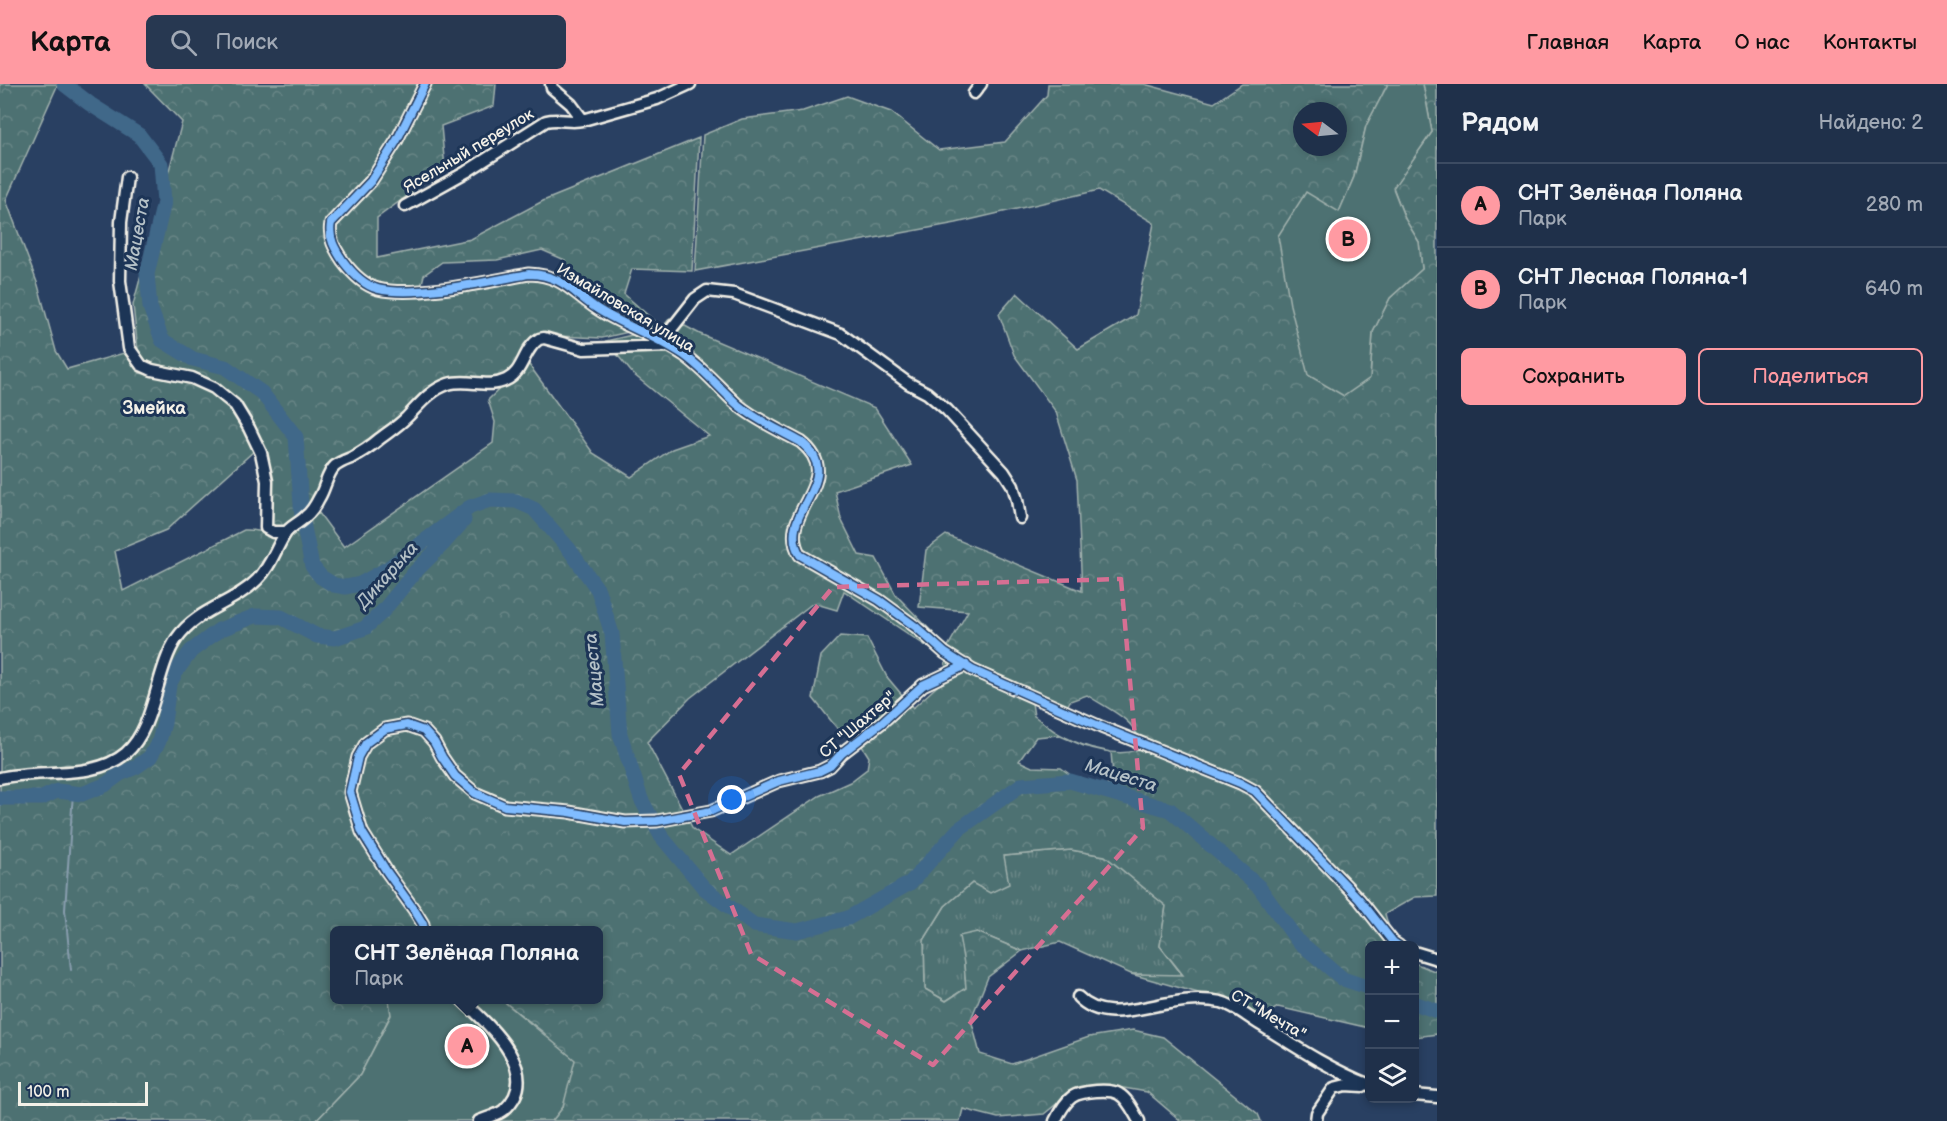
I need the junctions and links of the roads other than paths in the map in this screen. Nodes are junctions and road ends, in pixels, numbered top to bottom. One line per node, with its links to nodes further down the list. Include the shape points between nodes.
1 (425, 84): 7 (street, Измайловская улица, via 371,181 331,223 329,231 336,251 360,280 378,289 420,291 545,274 604,313)
2 (551, 84): 4 (street)
3 (690, 84): 4 (street, Ясельный переулок, via 657,99)
4 (582, 120): 6 (street, Ясельный переулок, via 546,122)
5 (127, 177): 9 (street, via 120,281 129,348 141,365 192,378 214,388 235,405 261,453 267,481 266,528 273,532)
6 (405, 206)
7 (666, 344): 8 (street, via 695,299 706,291 735,294 842,334 946,410 1004,472 1013,486); 9 (street, Измайловская улица, via 584,349 539,339 506,380 463,381 434,390 377,441 335,466 320,498 306,517); 10 (street, Измайловская улица, via 700,368 740,406 807,447 818,462 818,474 793,536 800,555 879,600)
8 (1020, 518)
9 (291, 528): 11 (street, via 266,571 255,582 235,598 203,613 177,638 138,738 127,752 107,765 60,773 23,772)
10 (966, 665): 12 (street, СТ "Шахтер", via 923,685 830,766 779,781 711,811 657,820 625,822 505,806 476,793 455,776 424,731 407,725 384,729 366,743 358,757 350,792 362,832); 13 (street, via 1255,791 1359,899)
11 (0, 778)
12 (423, 926)
13 (1392, 941)
14 (1419, 954): 15 (street)
15 (1437, 959)
16 (1078, 997): 18 (street, СТ "Мечта", via 1104,1011 1124,1012 1172,1002 1223,1002)
17 (467, 1004): 22 (street, via 499,1037 517,1065 519,1082 503,1111)
18 (1365, 1084)
19 (1365, 1086): 25 (street, via 1334,1088)
20 (1419, 1095): 21 (street)
21 (1436, 1097)
22 (479, 1121)
23 (1055, 1121): 24 (street, via 1073,1096 1108,1090 1124,1098)
24 (1139, 1121)
25 (1316, 1121)

